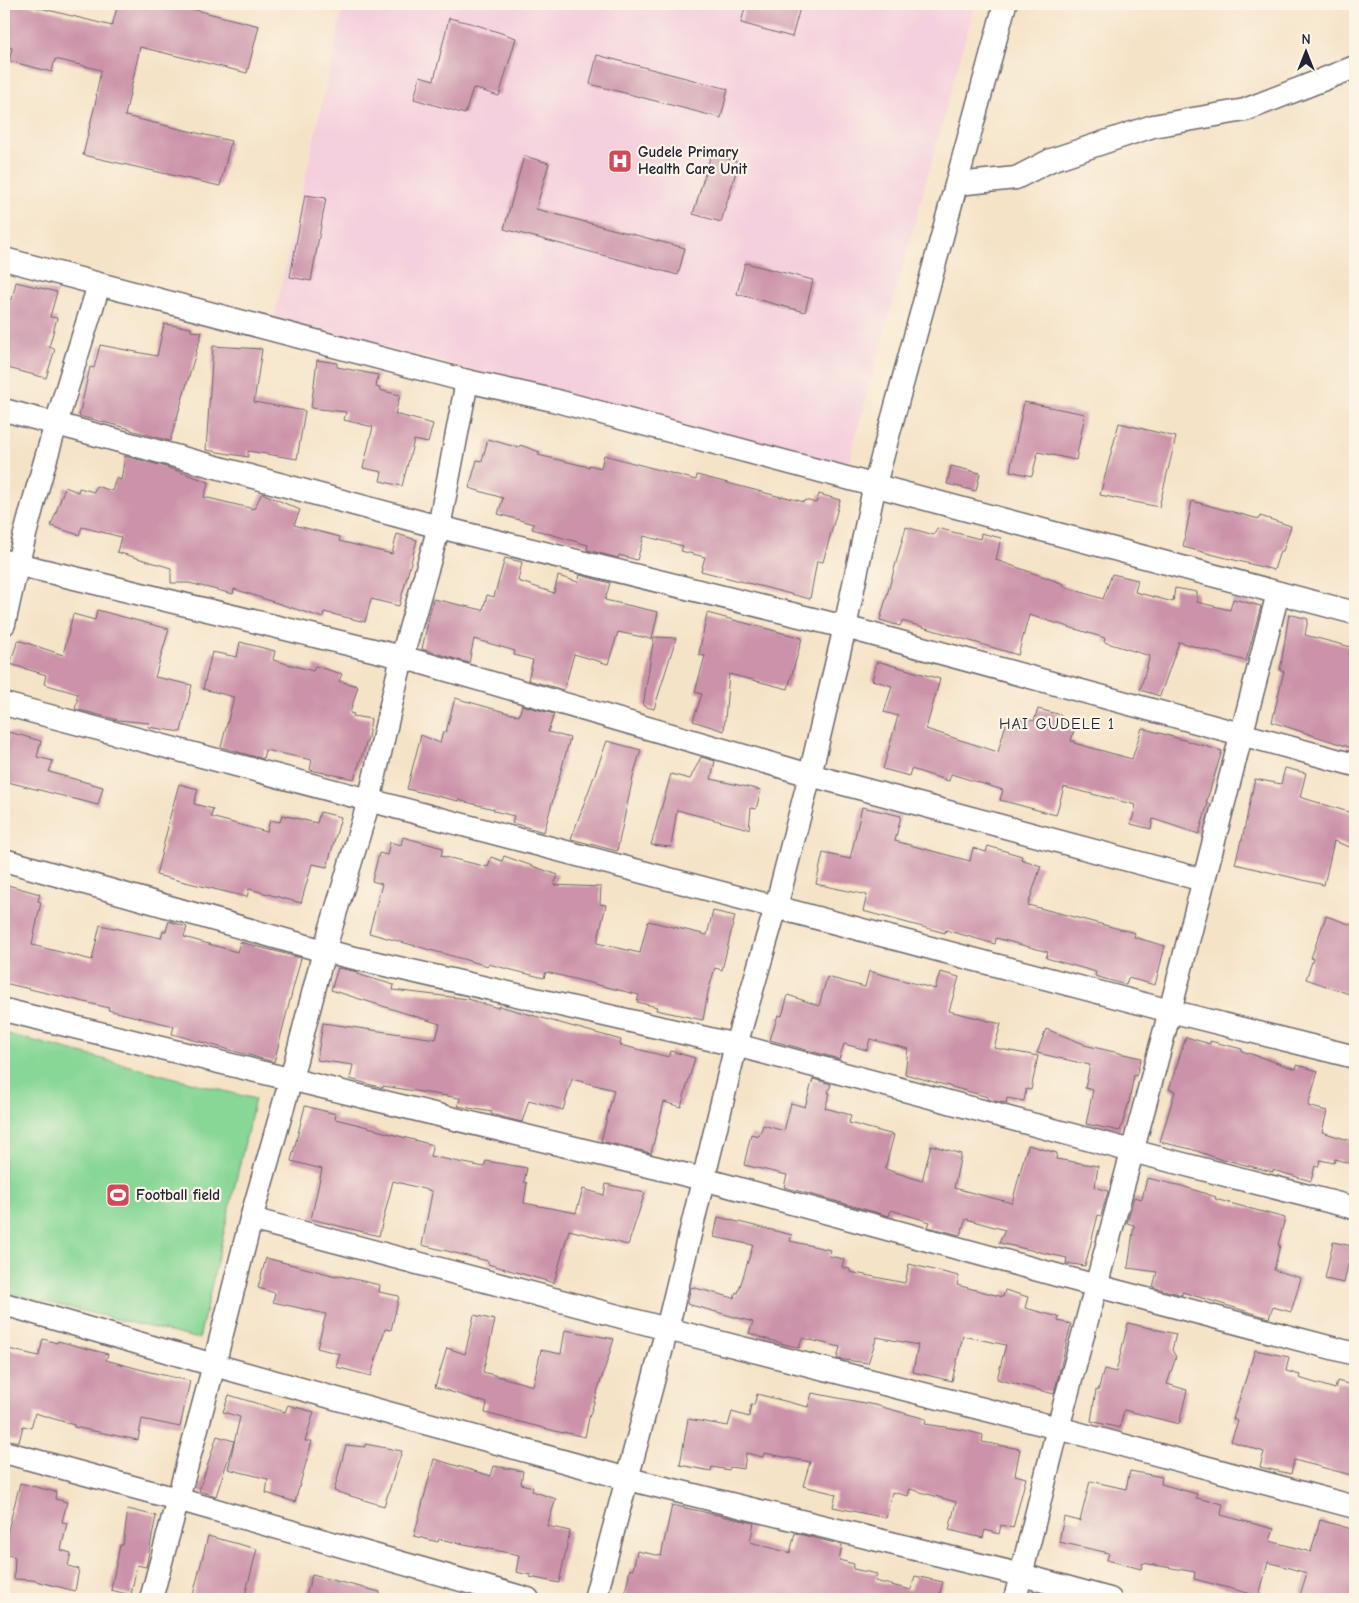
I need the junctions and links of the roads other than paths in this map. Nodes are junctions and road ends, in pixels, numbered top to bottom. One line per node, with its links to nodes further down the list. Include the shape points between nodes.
1 (1005, 4): 3 (street)
2 (1355, 68): 3 (street, via 1245,110 1153,126 1051,160 1016,178)
3 (957, 184): 9 (street)
4 (4, 259): 5 (street)
5 (99, 285): 6 (street); 8 (street)
6 (467, 381): 9 (street, via 562,402); 10 (street)
7 (4, 410): 8 (street)
8 (55, 424): 10 (street); 11 (street)
9 (875, 484): 12 (street); 15 (street)
10 (439, 527): 15 (street); 16 (street)
11 (10, 563): 14 (street); 16 (street)
12 (1278, 593): 13 (street); 18 (street)
13 (1355, 613)
14 (4, 624)
15 (845, 626): 18 (street); 20 (street)
16 (402, 657): 20 (street); 21 (street)
17 (4, 704): 21 (street)
18 (1242, 733): 19 (street); 23 (street)
19 (1355, 765)
20 (810, 775): 23 (street); 24 (street)
21 (369, 801): 24 (street); 25 (street)
22 (4, 860): 25 (street)
23 (1203, 880): 27 (street)
24 (776, 907): 27 (street); 28 (street)
25 (324, 950): 28 (street); 30 (street)
26 (4, 1010): 30 (street)
27 (1170, 1011): 29 (street); 31 (street)
28 (736, 1045): 31 (street); 32 (street)
29 (1355, 1057)
30 (291, 1078): 32 (street); 34 (street)
31 (1132, 1150): 33 (street); 35 (street)
32 (703, 1179): 35 (street); 37 (street)
33 (1355, 1208)
34 (251, 1219): 37 (street); 39 (street)
35 (1097, 1286): 38 (street); 40 (street)
36 (4, 1304): 39 (street)
37 (666, 1328): 40 (street); 42 (street)
38 (1355, 1354)
39 (214, 1365): 42 (street); 43 (street)
40 (1058, 1428): 44 (street); 45 (street)
41 (4, 1452): 43 (street)
42 (628, 1479): 45 (street); 48 (street)
43 (177, 1499): 46 (street); 47 (street)
44 (1355, 1507)
45 (1022, 1575): 49 (street); 50 (street)
46 (150, 1599)
47 (528, 1599)
48 (595, 1599)
49 (1015, 1599)
50 (1110, 1599)

